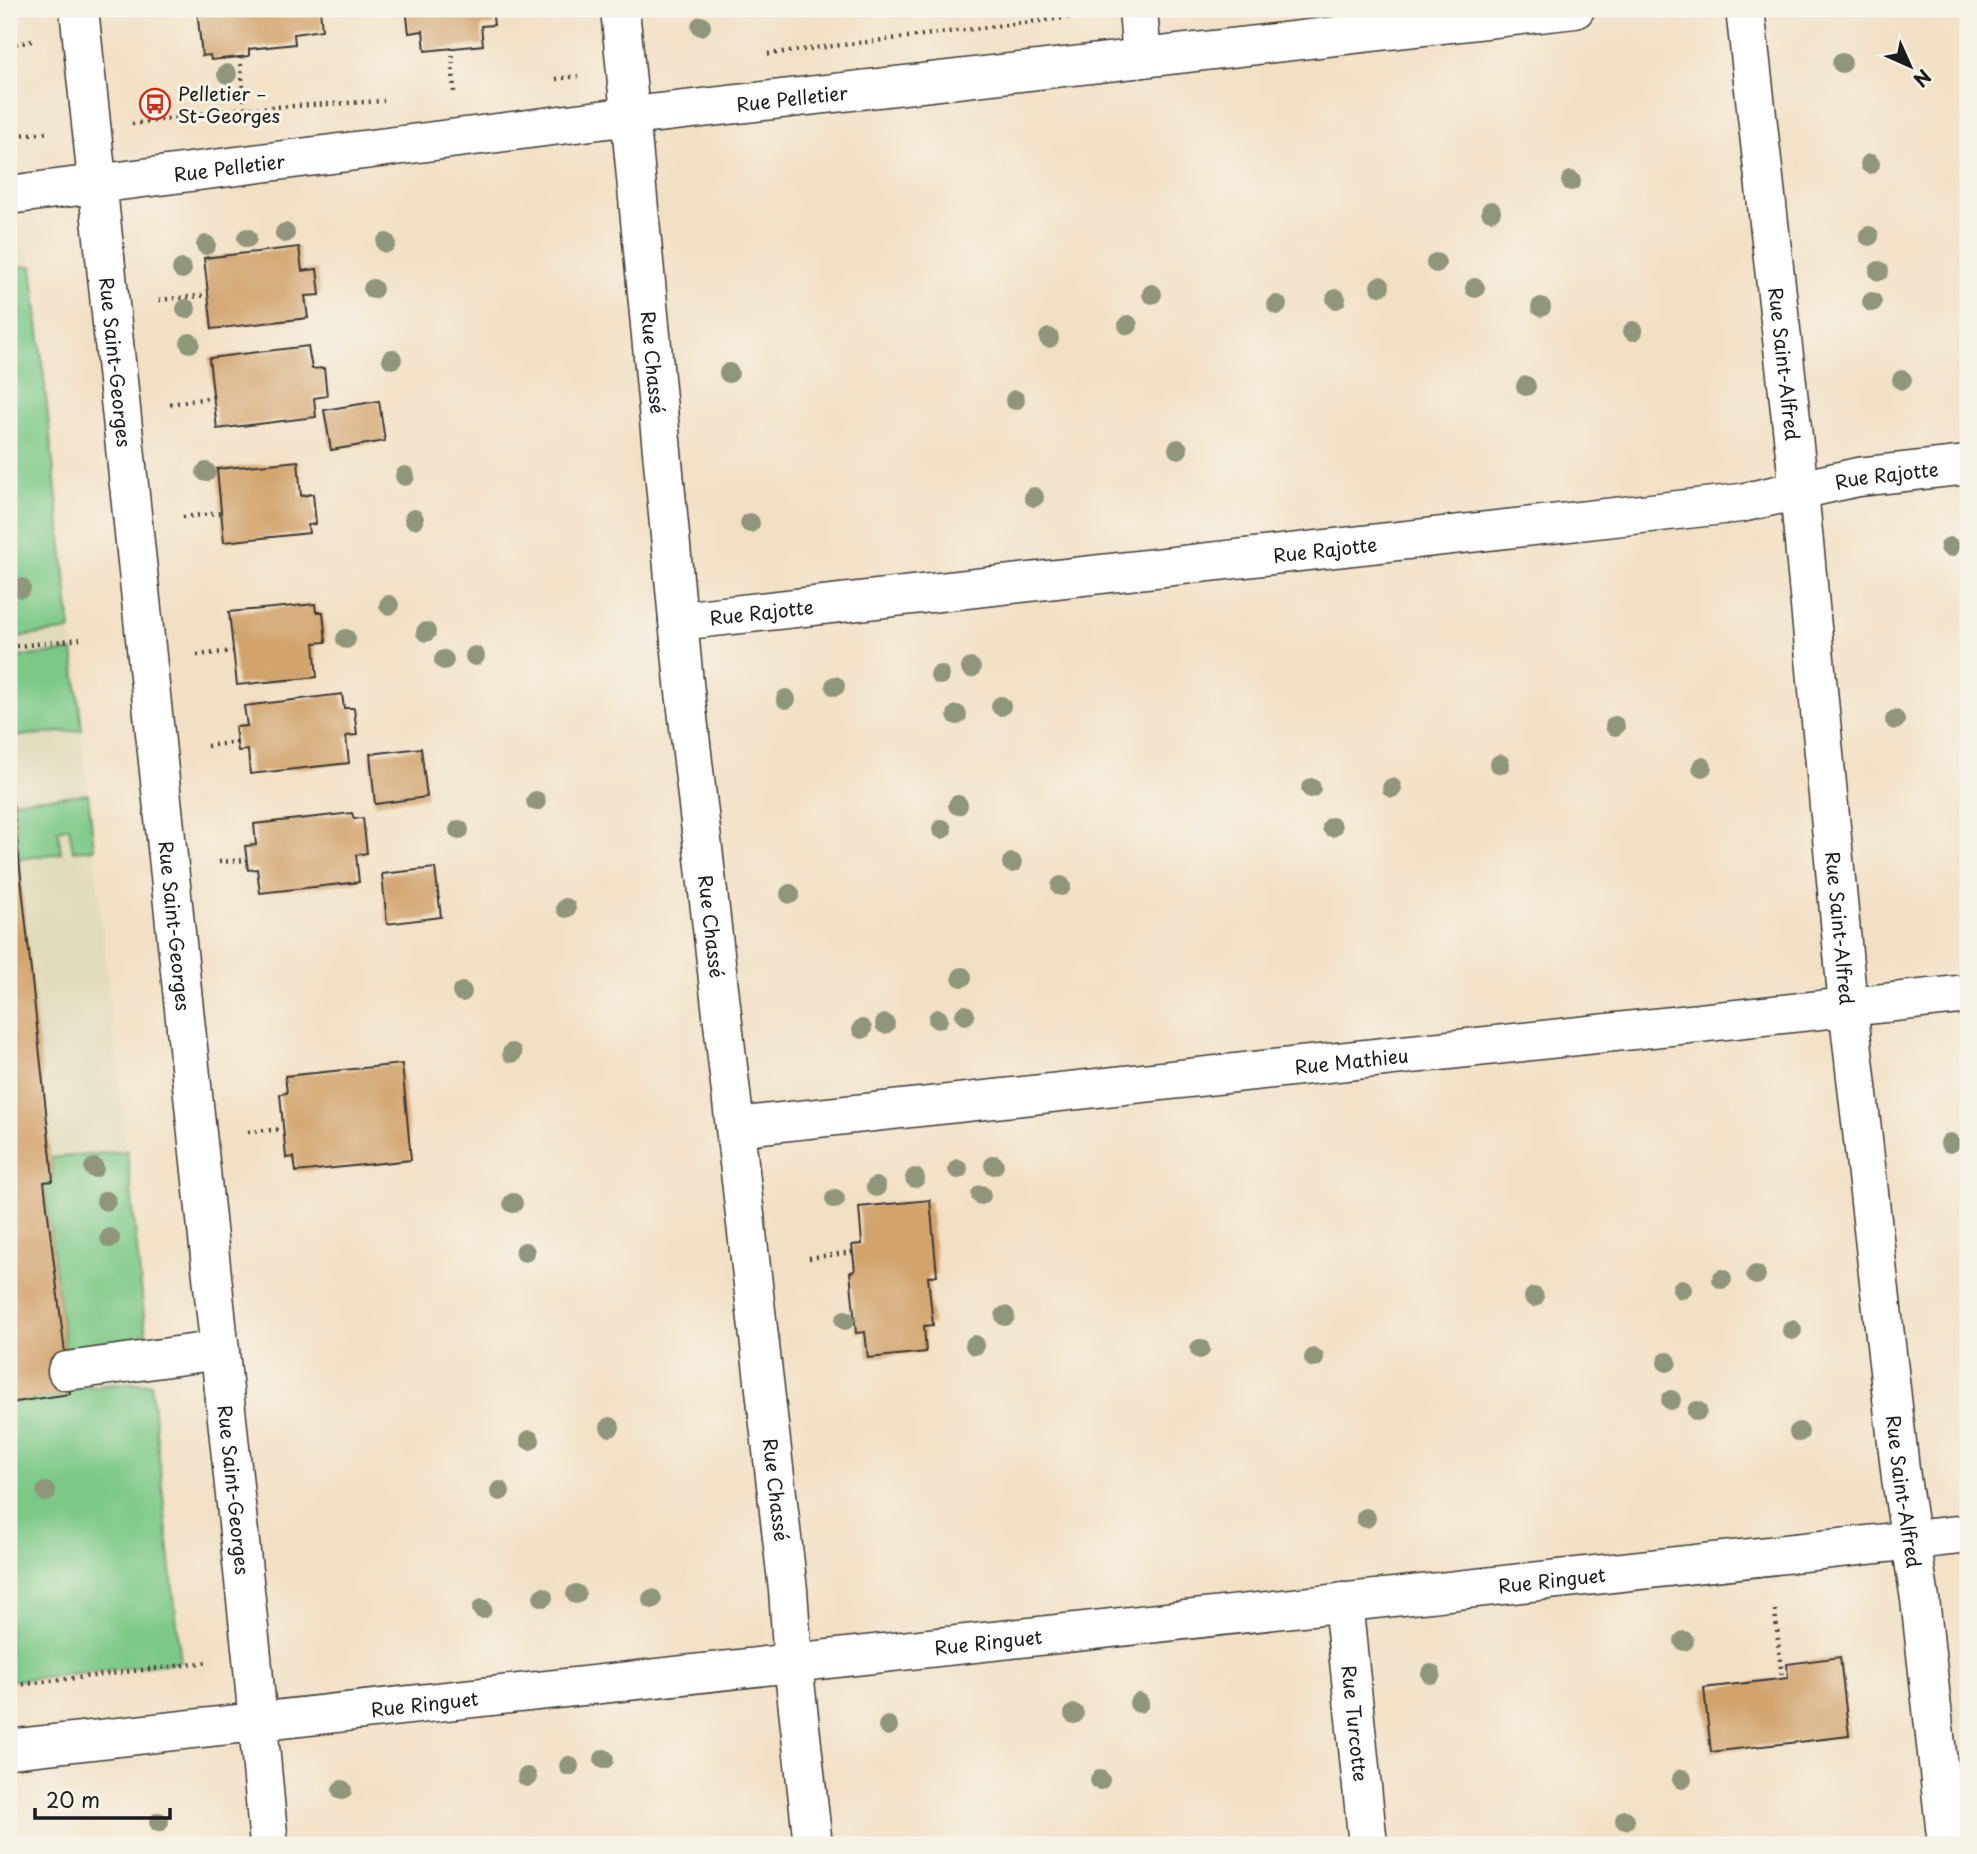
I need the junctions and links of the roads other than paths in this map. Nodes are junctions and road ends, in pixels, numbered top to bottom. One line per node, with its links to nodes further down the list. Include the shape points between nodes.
1 (79, 9): 8 (street, Rue Saint-Georges)
2 (620, 9): 7 (street, Rue Chassé)
3 (1138, 9): 6 (street)
4 (1575, 9): 6 (street, Rue Pelletier)
5 (1745, 9): 11 (street, Rue Saint-Alfred)
6 (1142, 58): 7 (street, Rue Pelletier)
7 (631, 116): 8 (street, Rue Pelletier); 12 (street, Rue Chassé)
8 (97, 183): 9 (street, Rue Pelletier); 16 (street, Rue Saint-Georges)
9 (9, 195)
10 (1968, 465): 11 (street, Rue Rajotte, via 1858,477)
11 (1799, 490): 12 (street, Rue Rajotte, via 1741,503); 14 (street, Rue Saint-Alfred)
12 (678, 621): 15 (street, Rue Chassé)
13 (1968, 994): 14 (street, Rue Mathieu)
14 (1849, 1006): 15 (street, Rue Mathieu); 19 (street, Rue Saint-Alfred)
15 (734, 1127): 21 (street, Rue Chassé)
16 (220, 1350): 17 (street); 22 (street, Rue Saint-Georges)
17 (67, 1371)
18 (1968, 1534): 19 (street, Rue Ringuet)
19 (1911, 1541): 20 (street, Rue Ringuet); 27 (street, Rue Saint-Alfred)
20 (1343, 1602): 21 (street, Rue Ringuet); 26 (street, Rue Turcotte)
21 (793, 1663): 22 (street, Rue Ringuet); 25 (street, Rue Chassé)
22 (258, 1721): 23 (street, Rue Ringuet); 24 (street, Rue Saint-Georges)
23 (9, 1749)
24 (269, 1845)
25 (814, 1845)
26 (1368, 1845)
27 (1947, 1845)

